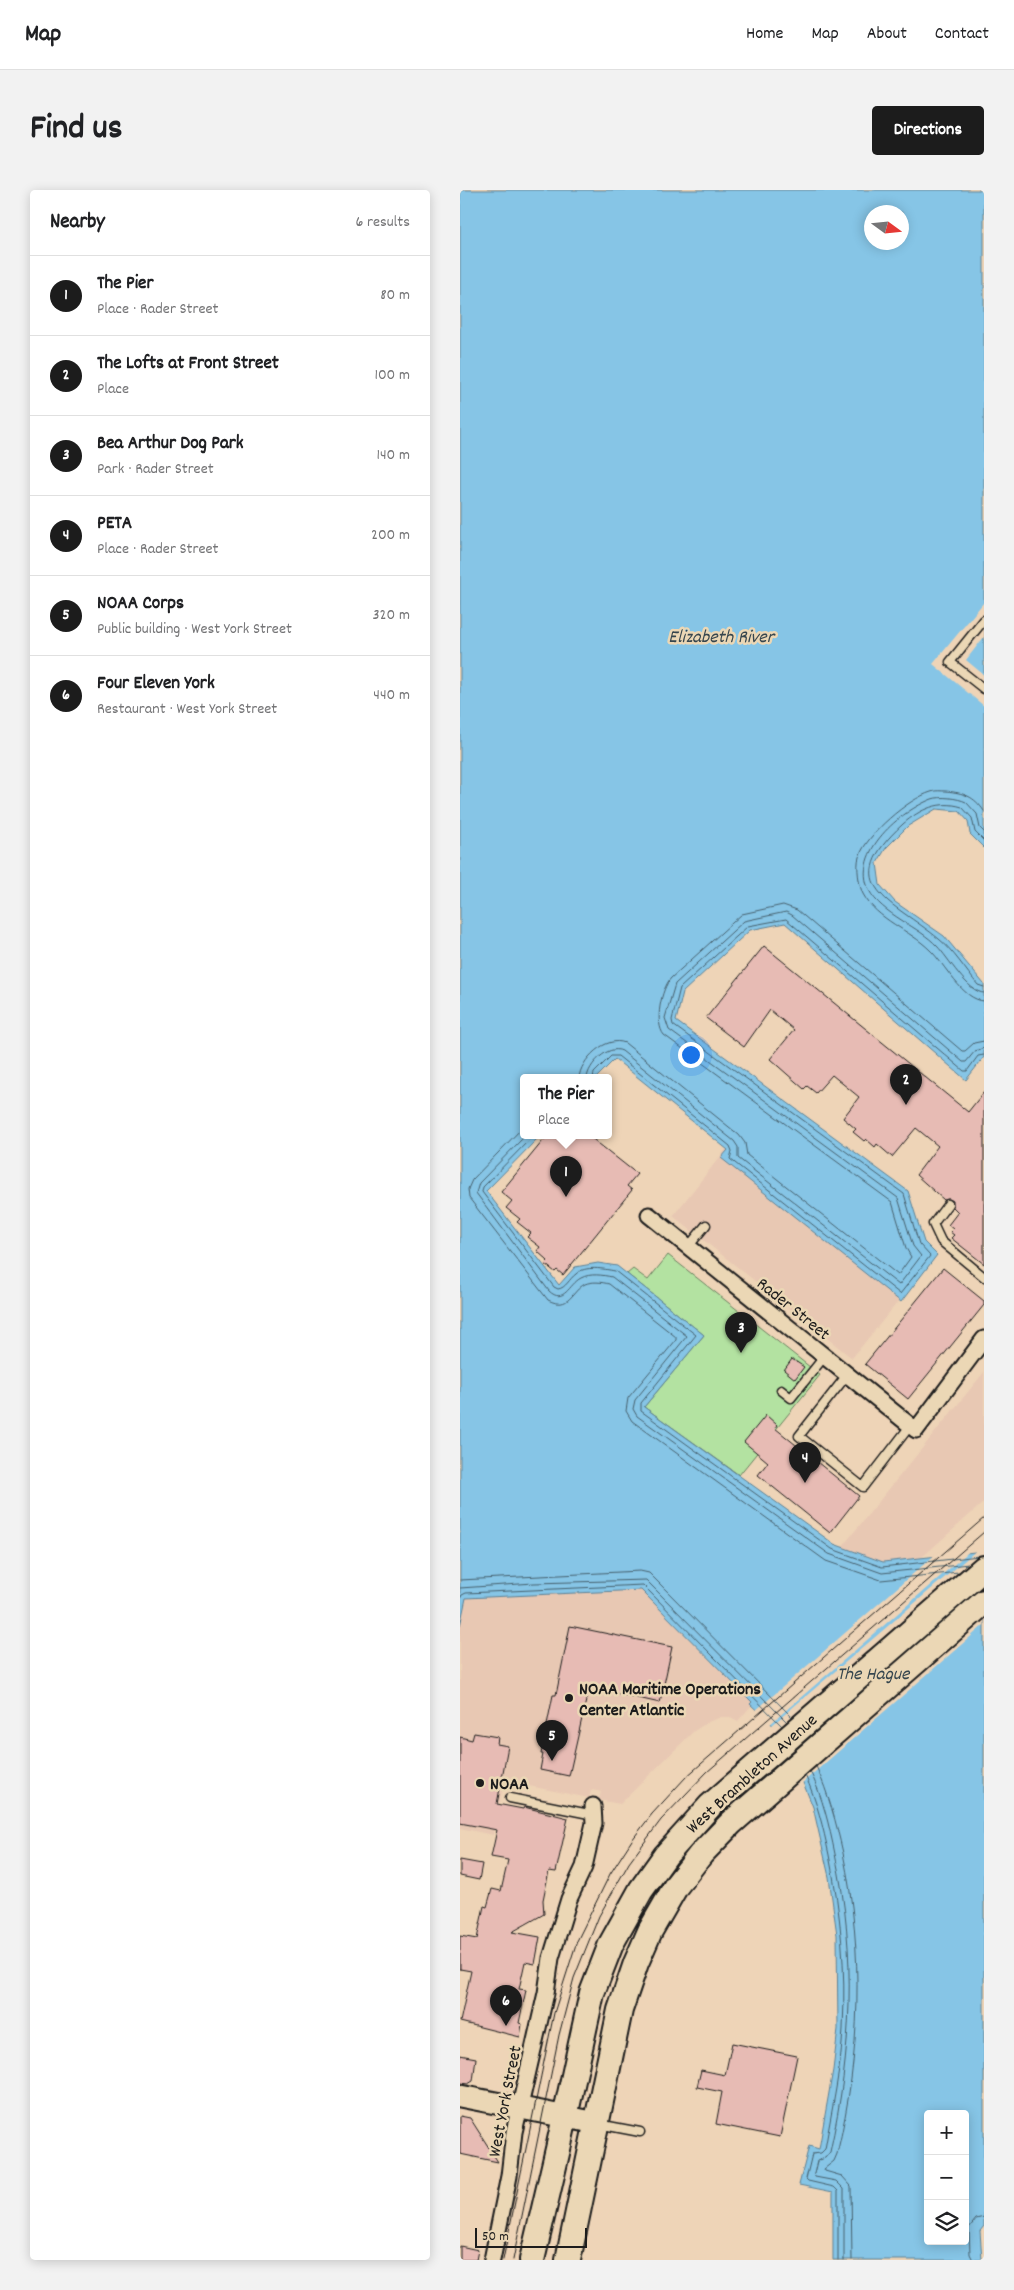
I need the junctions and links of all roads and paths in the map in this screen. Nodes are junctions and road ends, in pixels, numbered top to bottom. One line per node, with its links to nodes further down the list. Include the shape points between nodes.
1 (984, 620): 2 (lane, via 950,662)
2 (984, 689)
3 (948, 1204): 7 (lane, via 933,1224 941,1242)
4 (649, 1215): 6 (street, Rader Street)
5 (706, 1225): 6 (lane)
6 (688, 1247): 9 (street, Rader Street)
7 (984, 1277)
8 (984, 1339): 12 (street)
9 (824, 1357): 10 (street, Rader Street); 11 (lane, via 791,1398)
10 (847, 1375): 12 (street, Rader Street); 13 (lane)
11 (781, 1390)
12 (913, 1428): 15 (lane, via 862,1486)
13 (798, 1436): 14 (lane); 15 (lane)
14 (793, 1443)
15 (858, 1483): 16 (lane)
16 (853, 1491)
17 (984, 1568): 23 (main road, West Brambleton Avenue, via 726,1792 696,1821 653,1872 610,1944 589,2002)
18 (984, 1602): 24 (main road, West Brambleton Avenue, via 743,1812 688,1870 642,1948 620,2010)
19 (510, 1798): 20 (lane)
20 (593, 1811): 22 (street, West York Street, via 594,1823 584,1867 569,1899 551,1958)
21 (460, 2096): 22 (street)
22 (520, 2108): 23 (street); 26 (street, West York Street)
23 (565, 2117): 24 (street); 27 (main road, West Brambleton Avenue)
24 (597, 2123): 25 (lane); 28 (main road, West Brambleton Avenue)
25 (640, 2132)
26 (492, 2260)
27 (532, 2260)
28 (568, 2260)

